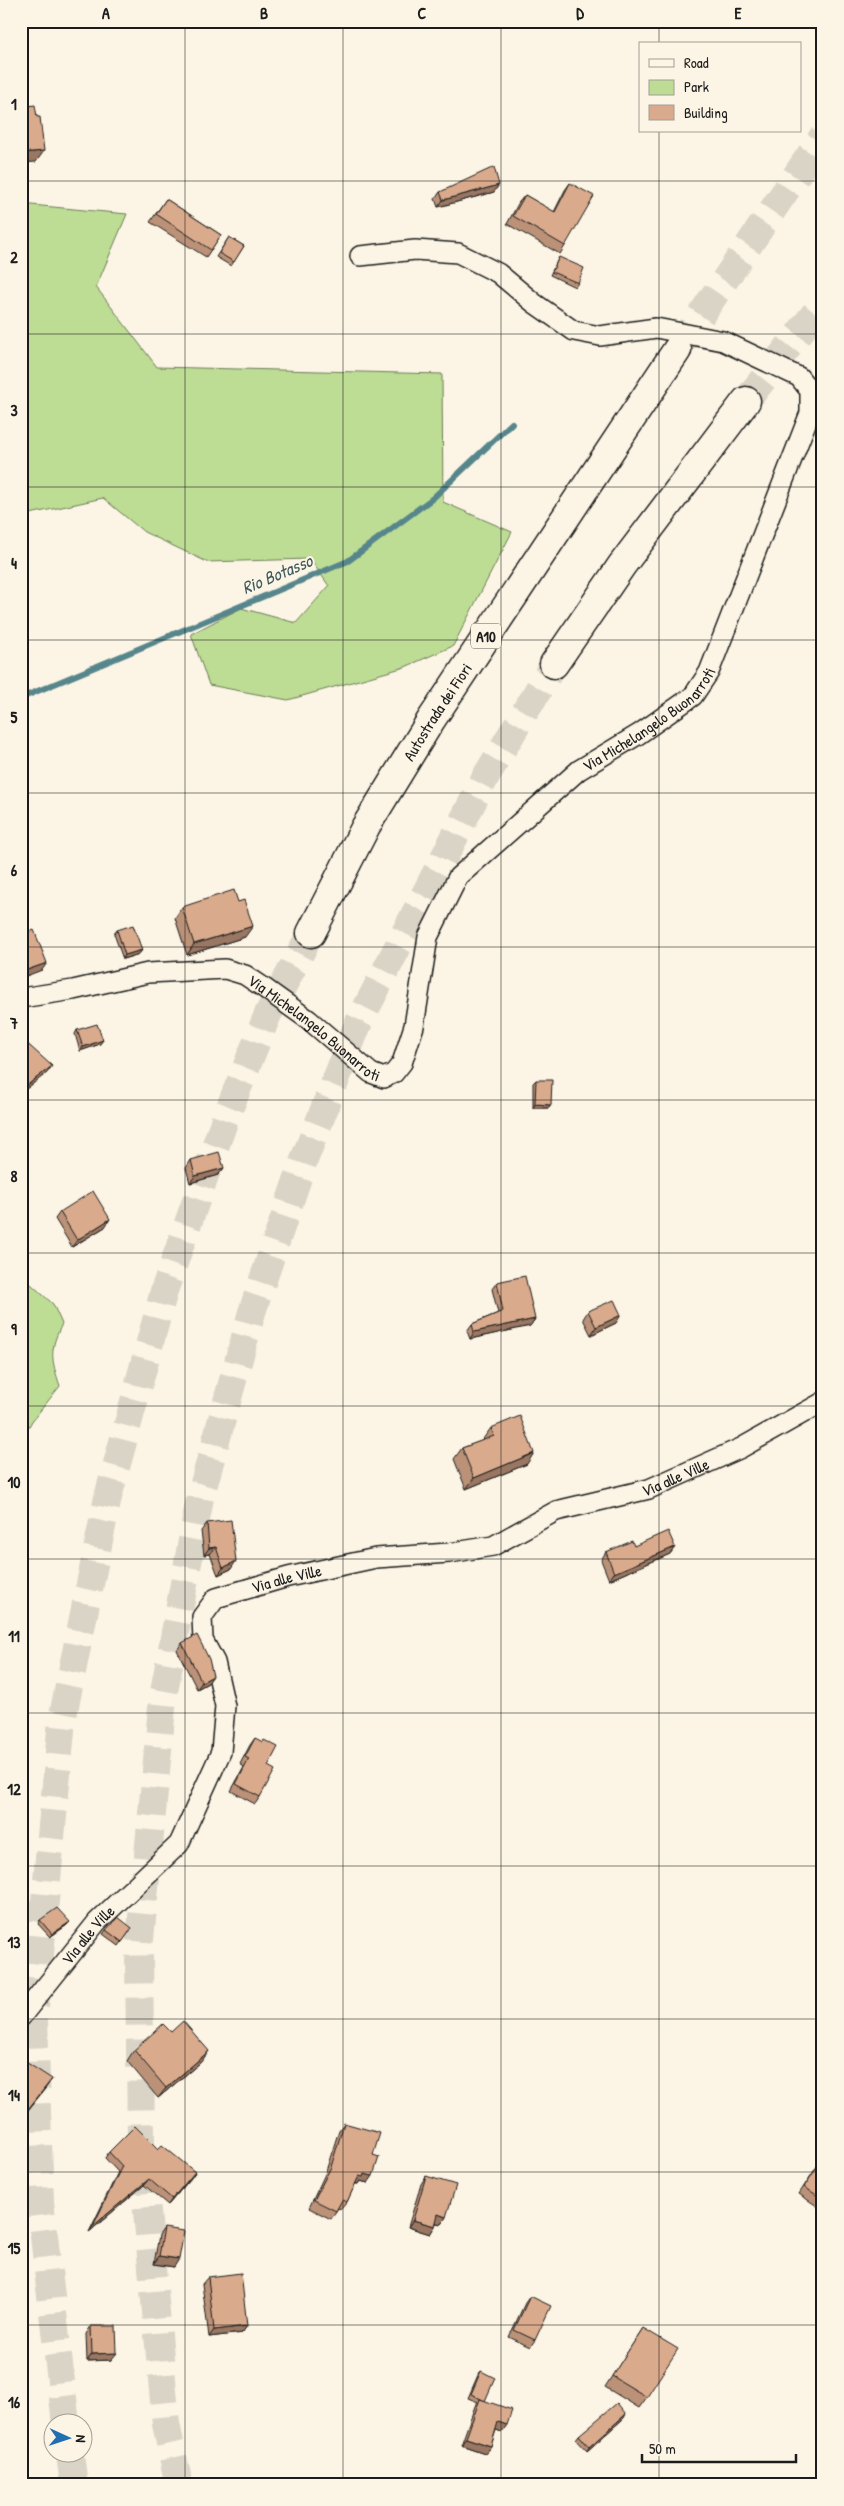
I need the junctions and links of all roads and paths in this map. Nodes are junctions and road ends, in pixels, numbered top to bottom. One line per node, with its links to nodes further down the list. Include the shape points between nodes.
1 (360, 256): 6 (street, Via Michelangelo Buonarroti, via 415,250 458,253 498,273 574,331 600,336 656,328 723,340 799,377 810,391 810,413 709,672 693,696 579,770 458,876 428,937 414,1026 402,1064 384,1078 371,1073 309,1020 260,985 245,975 225,969 148,973)
2 (677, 350): 5 (highway, Autostrada dei Fiori / A10, via 426,729 366,826)
3 (746, 401): 4 (highway, via 622,565)
4 (554, 664)
5 (312, 933)
6 (21, 998)
7 (823, 1402): 8 (street, Via alle Ville, via 741,1448 658,1485 556,1511 492,1546 449,1553 376,1558 288,1577 216,1598 202,1617 203,1640 216,1662 225,1706 221,1752 179,1844 98,1922)
8 (21, 2017)

